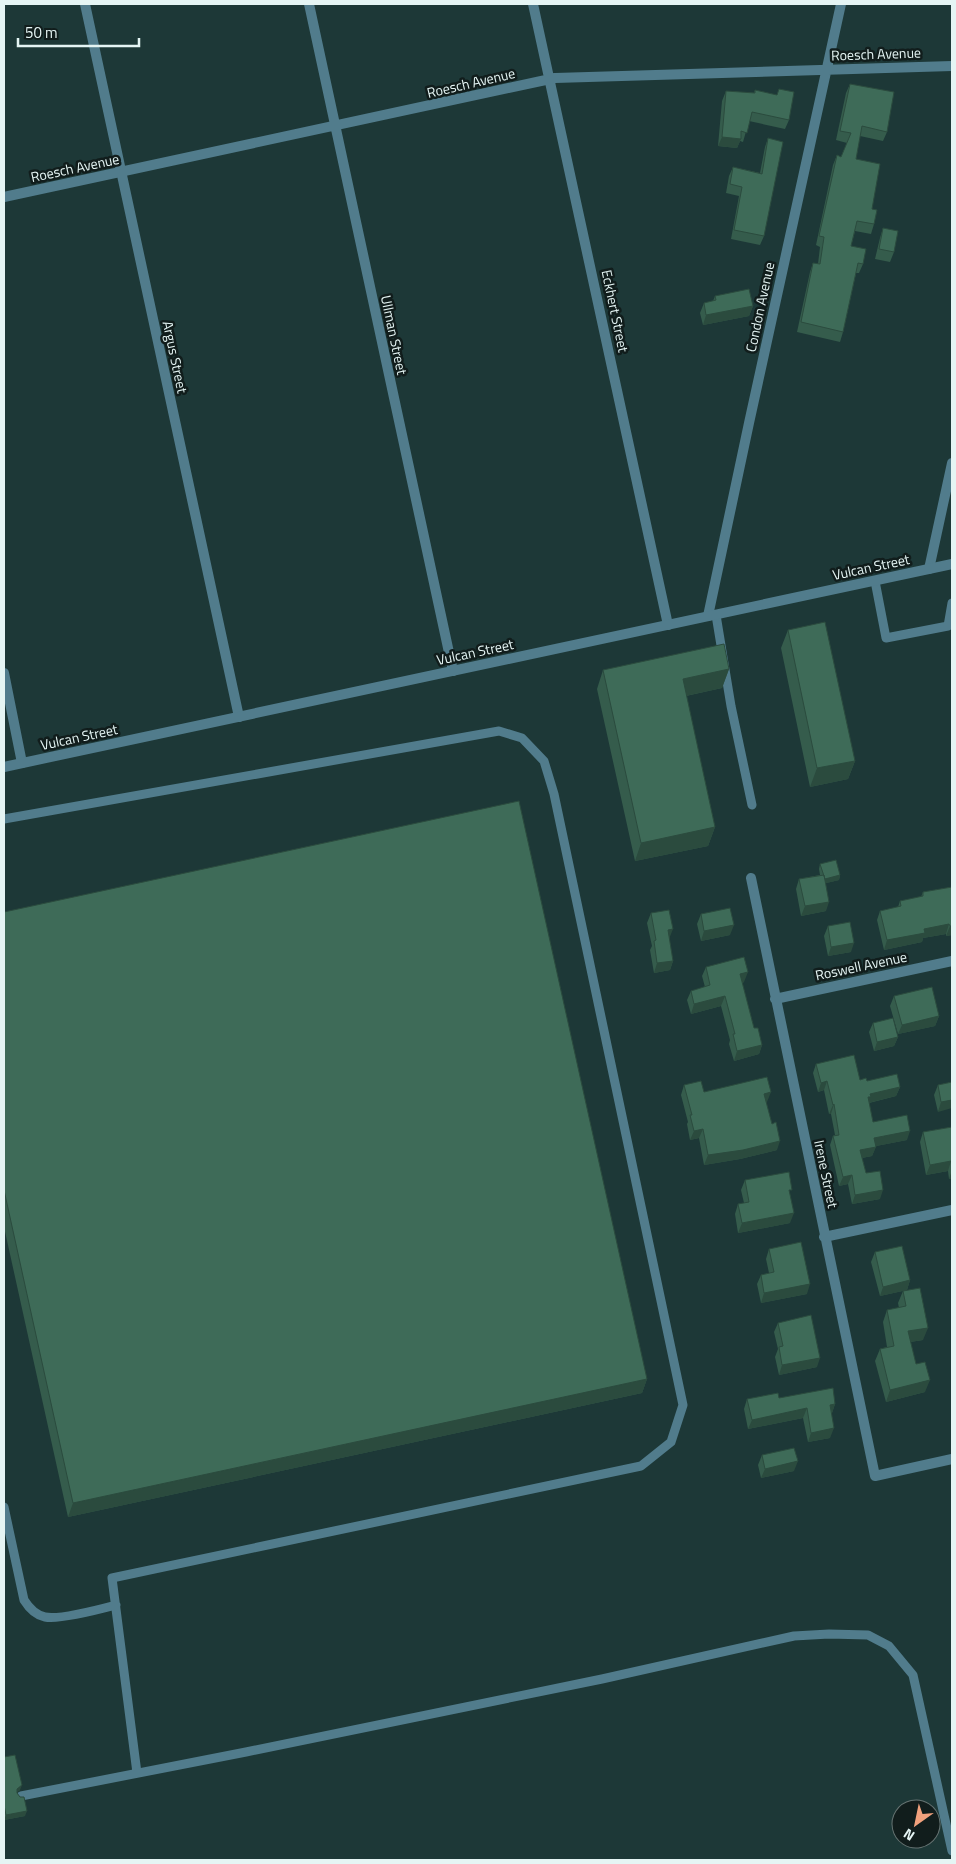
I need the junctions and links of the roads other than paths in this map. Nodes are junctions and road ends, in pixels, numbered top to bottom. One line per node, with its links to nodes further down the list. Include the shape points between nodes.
1 (85, 4): 9 (street, Argus Street)
2 (310, 4): 8 (street, Ullman Street)
3 (533, 4): 7 (street, Eckhert Street)
4 (840, 4): 6 (street, Condon Avenue)
5 (952, 66): 6 (street, Roesch Avenue)
6 (826, 70): 7 (street, Roesch Avenue); 16 (street, Condon Avenue, via 751,413)
7 (550, 79): 8 (street, Roesch Avenue); 17 (street, Eckhert Street)
8 (336, 127): 9 (street, Roesch Avenue); 18 (street, Ullman Street)
9 (121, 173): 10 (street, Roesch Avenue); 20 (street, Argus Street)
10 (4, 197)
11 (952, 463): 13 (street)
12 (952, 564): 13 (street, Vulcan Street)
13 (930, 569): 14 (street, Vulcan Street)
14 (875, 581): 15 (lane, via 886,638 948,626); 16 (street, Vulcan Street)
15 (952, 603)
16 (712, 616): 17 (street, Vulcan Street); 23 (lane)
17 (668, 625): 18 (street, Vulcan Street)
18 (453, 671): 20 (street, Vulcan Street)
19 (4, 673): 21 (street)
20 (239, 717): 21 (street, Vulcan Street)
21 (22, 763): 22 (street, Vulcan Street)
22 (4, 767)
23 (752, 805)
24 (4, 819): 32 (lane, via 499,731 522,738 544,761 554,794 683,1405 671,1442 641,1466 112,1578)
25 (751, 878): 27 (street, Irene Street)
26 (952, 961): 27 (street, Roswell Avenue)
27 (775, 999): 29 (street, Irene Street)
28 (952, 1210): 29 (street)
29 (824, 1237): 30 (street, Irene Street, via 875,1476)
30 (952, 1459)
31 (4, 1507): 32 (lane, via 24,1600 30,1610 47,1618)
32 (116, 1605): 33 (lane)
33 (137, 1773): 34 (lane); 35 (lane, via 794,1636 868,1635 889,1646 913,1675)
34 (21, 1796)
35 (952, 1851)

